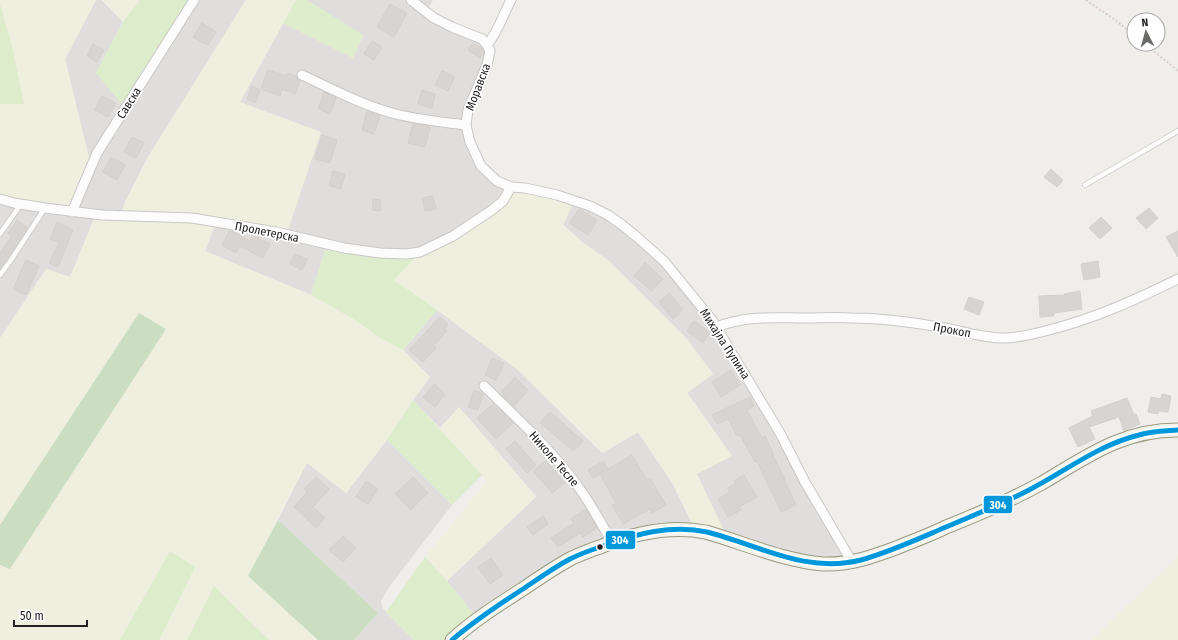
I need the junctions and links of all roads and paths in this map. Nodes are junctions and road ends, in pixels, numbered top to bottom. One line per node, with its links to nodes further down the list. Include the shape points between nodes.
1 (194, 0): 17 (street, Савска, via 97,153)
2 (411, 0): 6 (street, via 434,18 482,39)
3 (511, 0): 6 (street, Моравска)
4 (1086, 0): 5 (path)
5 (1126, 29)
6 (487, 45): 10 (street, Моравска, via 490,51 487,65 468,110)
7 (1154, 52): 8 (path)
8 (1178, 71)
9 (302, 75): 10 (street, via 396,114)
10 (466, 125): 13 (street, Моравска, via 470,142 482,166 497,181)
11 (1178, 131): 12 (lane)
12 (1085, 186)
13 (511, 187): 17 (street, Пролетерска, via 503,201 453,236 420,252 407,254 344,248 192,218); 21 (street, Михајла Пупина, via 557,195 590,206 622,224 664,261)
14 (0, 199): 15 (street, Пролетерска)
15 (21, 204): 16 (street, Пролетерска); 18 (lane)
16 (45, 208): 17 (street, Пролетерска); 19 (lane)
17 (72, 212)
18 (0, 234)
19 (0, 275)
20 (1178, 279): 21 (street, Прокоп, via 1094,317 1016,337 992,337 913,323 852,318 742,319)
21 (717, 327): 25 (street, Михајла Пупина, via 780,432 805,482)
22 (484, 386): 24 (street, Николе Тесле, via 559,463 581,490)
23 (1178, 430): 25 (street, via 1139,434 1117,441 994,507 922,538)
24 (612, 542): 25 (street, via 660,530 694,530 802,561 824,564); 26 (street, via 562,564 490,610)
25 (852, 562)
26 (452, 640)

